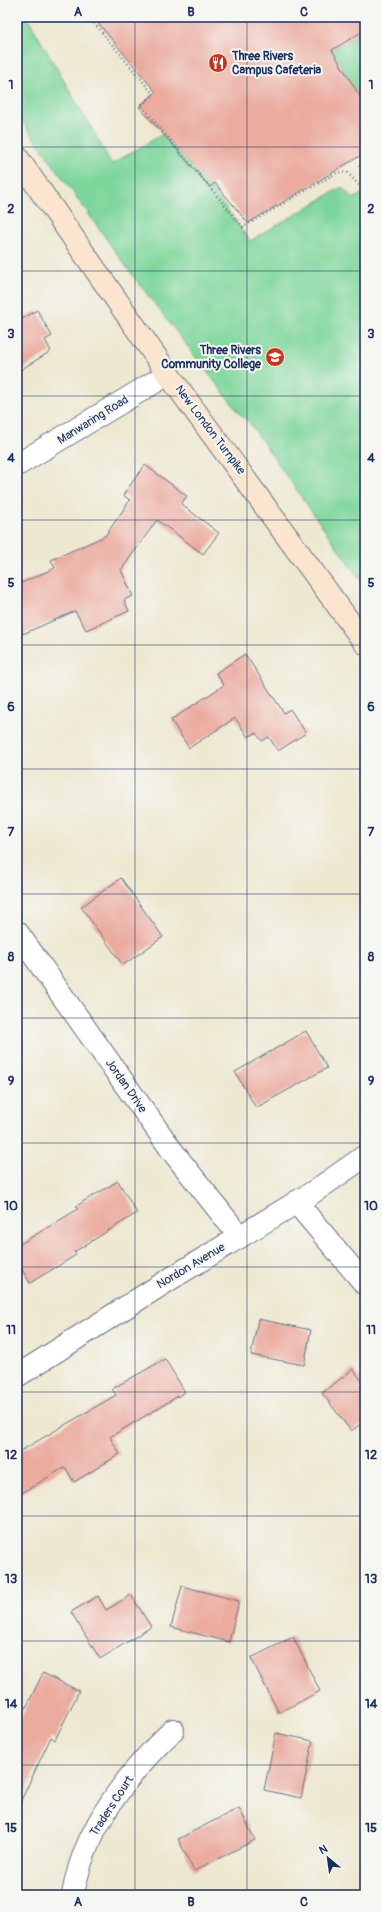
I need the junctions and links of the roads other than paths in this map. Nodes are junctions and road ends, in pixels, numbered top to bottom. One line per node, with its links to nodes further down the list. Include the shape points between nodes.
1 (17, 156): 2 (main road, New London Turnpike)
2 (168, 374): 3 (street, Manwaring Road); 4 (main road, New London Turnpike)
3 (17, 466)
4 (365, 642)
5 (17, 932): 8 (street, Jordan Drive, via 170,1148)
6 (365, 1156): 7 (street, Nordon Avenue)
7 (296, 1202): 8 (street, Nordon Avenue); 9 (street)
8 (240, 1237): 10 (street, Nordon Avenue)
9 (365, 1284)
10 (17, 1376)
11 (173, 1730): 12 (street, Traders Court, via 132,1776 104,1814 83,1854)
12 (73, 1895)

